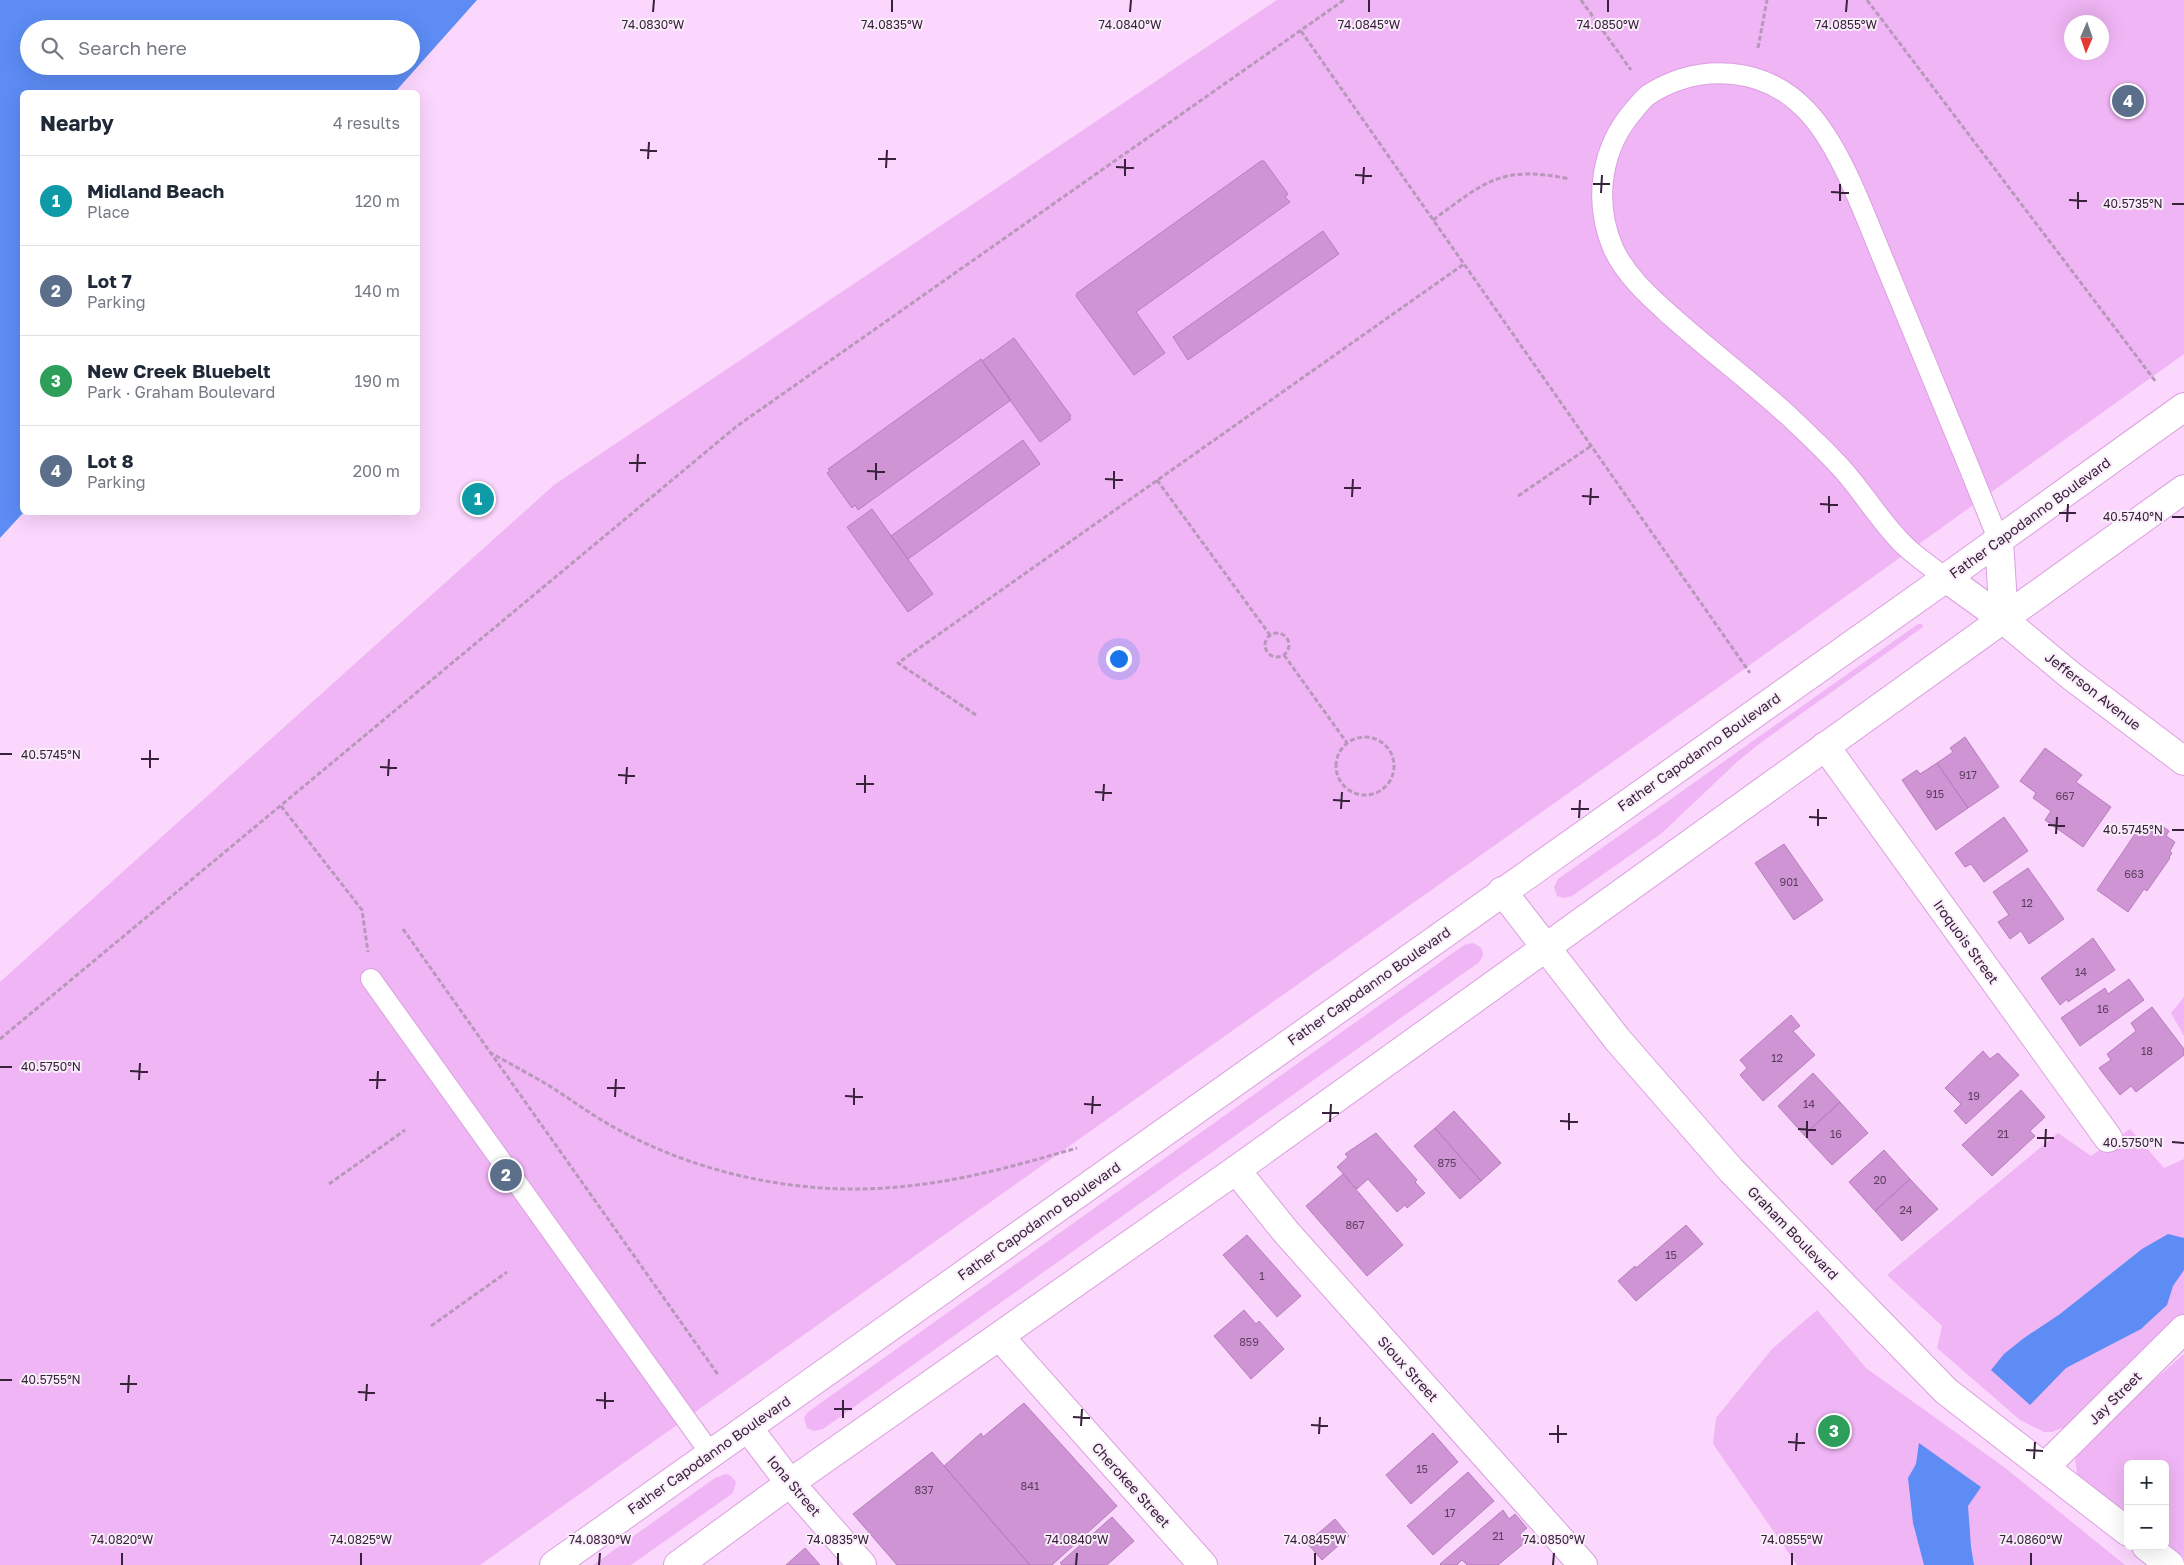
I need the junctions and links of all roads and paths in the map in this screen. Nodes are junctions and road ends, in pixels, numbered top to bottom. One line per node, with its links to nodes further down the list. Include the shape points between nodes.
1 (1344, 0): 5 (path)
2 (1581, 0): 7 (path)
3 (1767, 0): 6 (path)
4 (1867, 0): 11 (path)
5 (1301, 31): 9 (path); 27 (path, via 737,426)
6 (1758, 48)
7 (1631, 70)
8 (1570, 179): 9 (path, via 1541,173 1506,174 1478,187)
9 (1433, 220): 10 (path)
10 (1464, 264): 13 (path); 14 (path)
11 (2156, 382)
12 (2184, 407): 17 (main road, Father Capodanno Boulevard)
13 (1591, 446): 16 (path); 22 (path)
14 (1157, 480): 20 (path); 23 (path, via 898,663)
15 (2184, 489): 19 (main road)
16 (1518, 496)
17 (1998, 541): 18 (main road, Father Capodanno Boulevard); 18 (lane, via 1862,209 1821,126 1780,88 1752,76 1716,74 1679,80 1646,97 1620,126 1604,165 1605,217 1613,248 1637,285 1793,420 1843,470 1905,546); 19 (main road)
18 (1946, 578): 19 (main road, Jefferson Avenue); 28 (main road, Father Capodanno Boulevard)
19 (2004, 620): 25 (main road); 26 (main road, Jefferson Avenue, via 2070,675)
20 (1270, 635): 21 (path, via 1279,633 1288,640 1288,651); 21 (path, via 1264,645 1266,653 1278,658)
21 (1284, 655): 24 (path)
22 (1750, 674)
23 (976, 715)
24 (1347, 743): 24 (path, via 1337,757 1337,775 1342,783 1348,790 1366,795 1384,788 1393,772 1393,762 1385,745 1368,738)
25 (1825, 746): 30 (main road); 35 (main road, Iroquois Street)
26 (2184, 761)
27 (281, 806): 31 (path, via 362,910); 32 (path)
28 (1502, 891): 30 (main road, Graham Boulevard); 44 (main road, Father Capodanno Boulevard)
29 (403, 929): 33 (path)
30 (1546, 948): 37 (main road); 46 (main road, Graham Boulevard, via 1617,1039 1731,1170 1946,1390)
31 (371, 980): 45 (lane)
32 (0, 1038)
33 (489, 1052): 36 (path, via 619,1130 652,1146 693,1162 766,1180 830,1188 896,1187 974,1176); 43 (path)
34 (405, 1130): 38 (path)
35 (2108, 1138)
36 (1078, 1148)
37 (1236, 1170): 42 (main road); 54 (main road, Sioux Street, via 1286,1232)
38 (330, 1184)
39 (507, 1272): 40 (path)
40 (431, 1326)
41 (2184, 1329): 46 (main road, Jay Street)
42 (1000, 1337): 47 (main road); 53 (main road, Cherokee Street)
43 (719, 1376)
44 (748, 1428): 45 (main road, Father Capodanno Boulevard); 47 (main road, Iona Street)
45 (711, 1454): 50 (main road, Father Capodanno Boulevard)
46 (2045, 1467): 48 (main road, Graham Boulevard)
47 (790, 1484): 51 (main road); 52 (main road, Iona Street)
48 (2124, 1529)
49 (2151, 1550): 55 (main road)
50 (554, 1565)
51 (678, 1565)
52 (862, 1565)
53 (1203, 1565)
54 (1583, 1565)
55 (2170, 1565)

